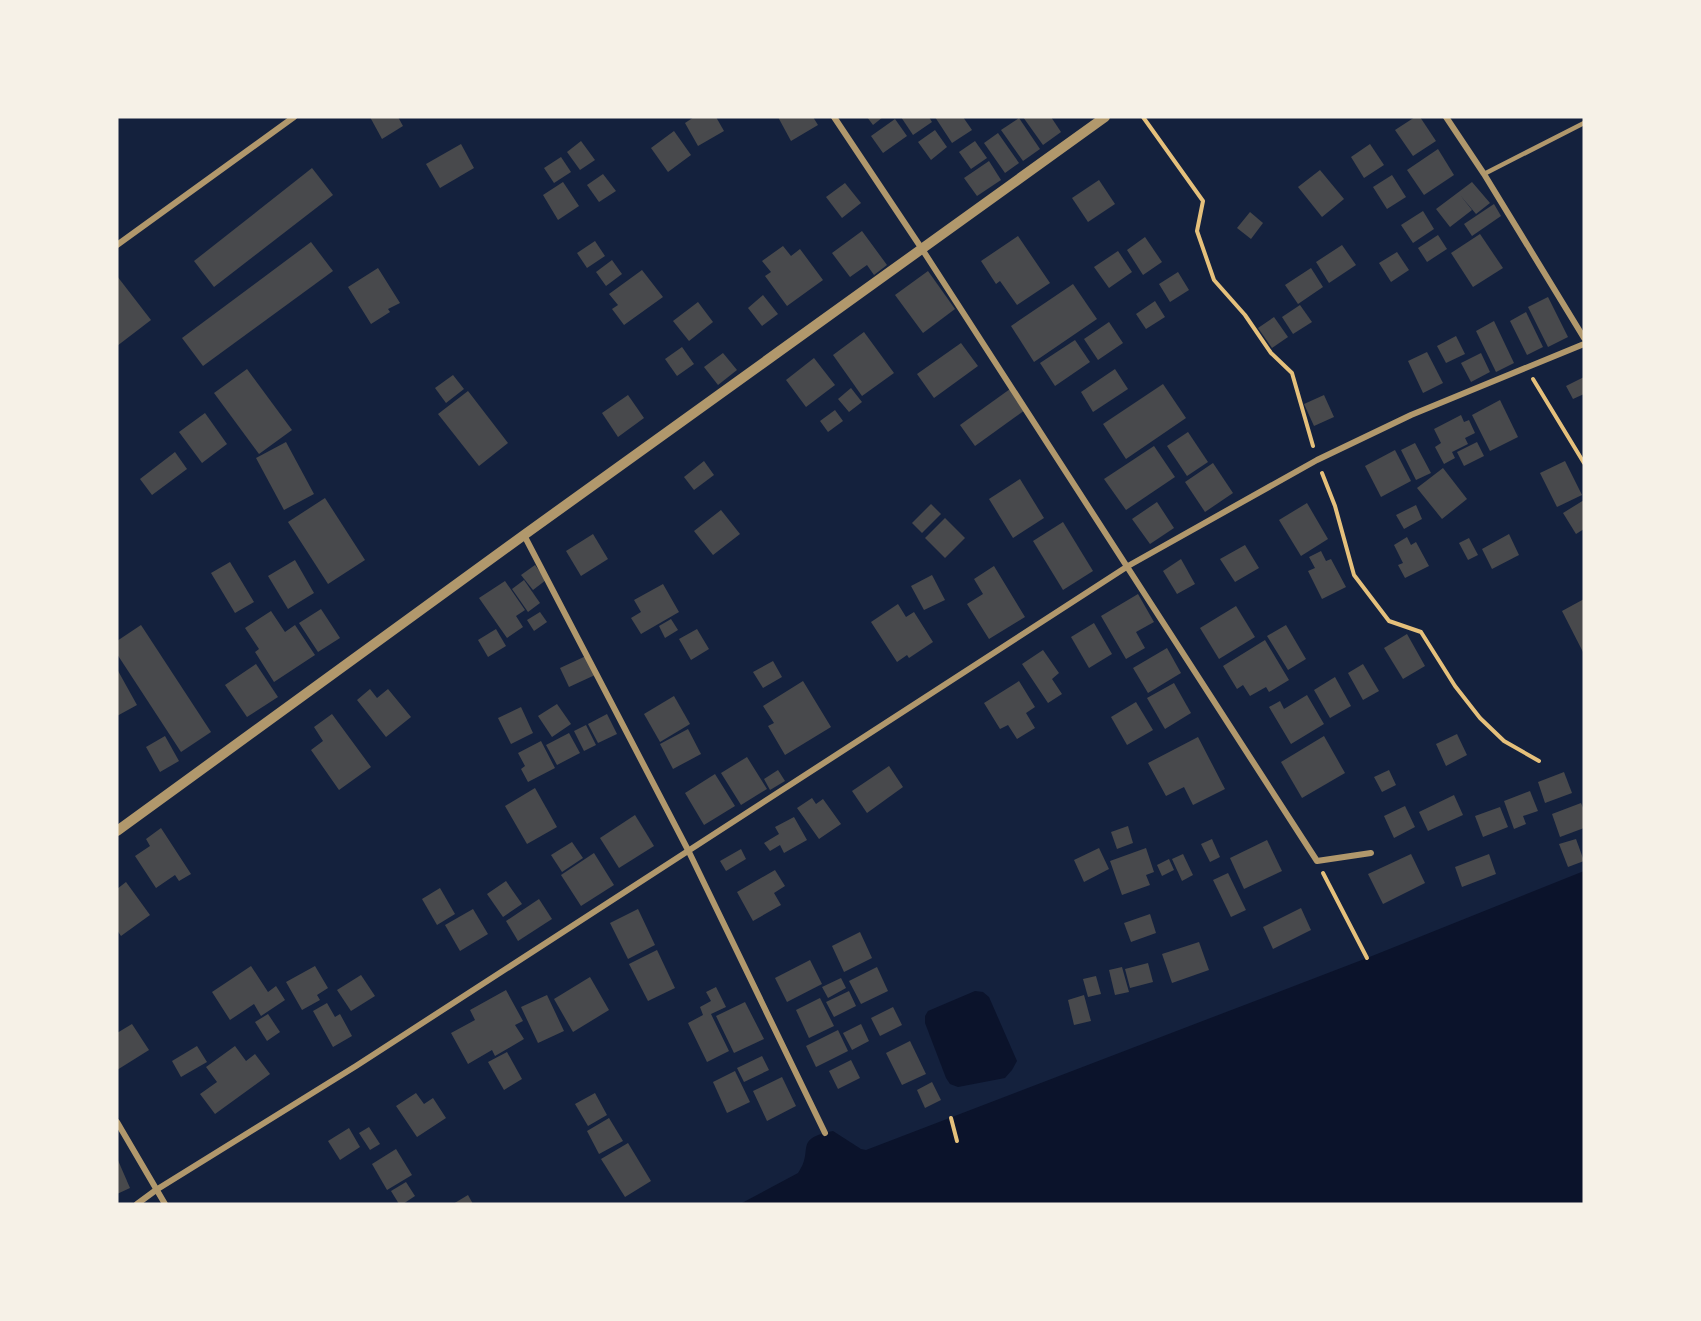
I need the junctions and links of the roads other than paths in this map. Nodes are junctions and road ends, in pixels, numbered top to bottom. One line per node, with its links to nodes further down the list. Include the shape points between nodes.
1 (294, 117): 7 (street)
2 (834, 117): 8 (street)
3 (1105, 117): 8 (street)
4 (1446, 117): 6 (street)
5 (1584, 123): 6 (lane)
6 (1484, 174): 9 (street)
7 (117, 244)
8 (922, 249): 11 (street); 12 (street)
9 (1584, 338)
10 (1584, 344): 12 (street, via 1411,415 1317,460)
11 (524, 535): 13 (street); 14 (street)
12 (1128, 566): 14 (street); 15 (street, via 1317,861)
13 (117, 831)
14 (689, 852): 17 (street); 18 (street)
15 (1371, 853)
16 (117, 1122): 18 (street)
17 (825, 1132)
18 (156, 1190): 19 (street); 20 (street)
19 (137, 1204)
20 (165, 1204)

